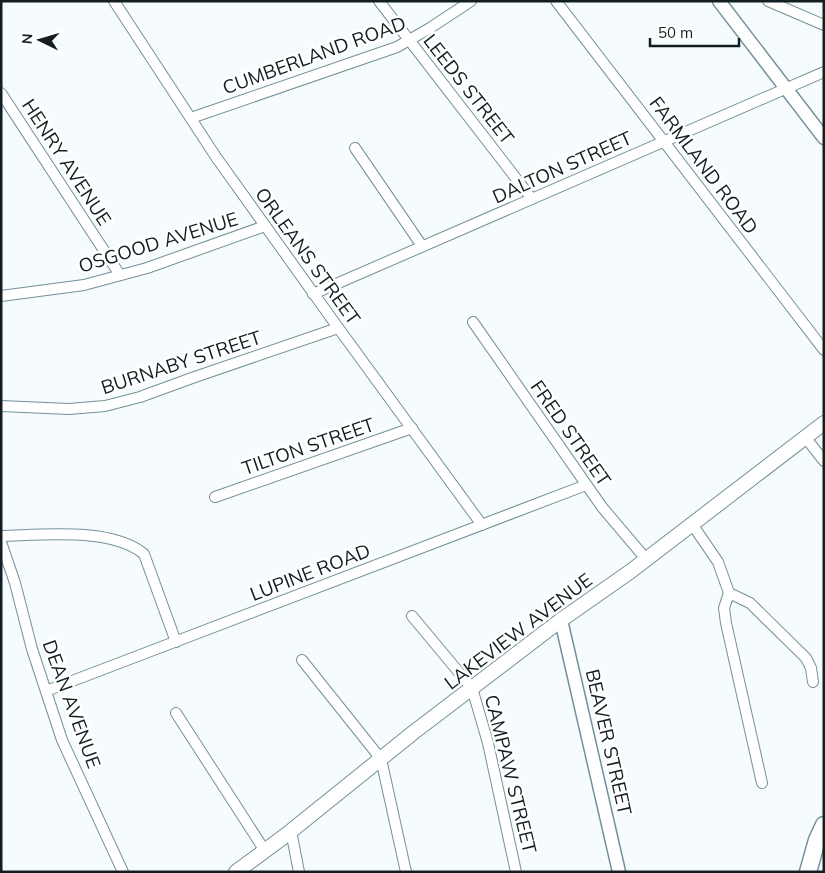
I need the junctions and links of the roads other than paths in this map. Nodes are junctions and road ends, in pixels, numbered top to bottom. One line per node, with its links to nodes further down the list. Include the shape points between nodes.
1 (114, 1): 12 (street, ORLEANS STREET)
2 (379, 1): 8 (street, LEEDS STREET)
3 (472, 1): 8 (street, CUMBERLAND ROAD)
4 (556, 1): 14 (street, FARMLAND ROAD)
5 (719, 1): 10 (street)
6 (768, 1): 7 (street)
7 (824, 25)
8 (409, 40): 12 (street, CUMBERLAND ROAD, via 397,47); 16 (street, LEEDS STREET)
9 (824, 72): 10 (street, DALTON STREET)
10 (785, 89): 13 (street); 14 (street, DALTON STREET)
11 (1, 93): 19 (street, HENRY AVENUE)
12 (191, 118): 17 (street, ORLEANS STREET)
13 (824, 138)
14 (663, 141): 16 (street, DALTON STREET); 24 (street, FARMLAND ROAD)
15 (355, 148): 18 (street)
16 (532, 199): 18 (street, DALTON STREET)
17 (265, 226): 19 (street, OSGOOD AVENUE); 20 (street, ORLEANS STREET)
18 (422, 246): 20 (street, DALTON STREET)
19 (120, 275): 21 (street, OSGOOD AVENUE, via 84,285)
20 (314, 294): 23 (street, ORLEANS STREET)
21 (1, 296)
22 (473, 322): 30 (street, FRED STREET)
23 (338, 328): 25 (street, BURNABY STREET, via 140,397 105,406 69,409); 27 (street, ORLEANS STREET)
24 (824, 350)
25 (1, 406)
26 (824, 423): 28 (main road, LAKEVIEW AVENUE)
27 (412, 428): 31 (street, TILTON STREET); 33 (street, ORLEANS STREET)
28 (805, 437): 29 (street); 32 (main road, LAKEVIEW AVENUE)
29 (824, 461)
30 (586, 485): 33 (street, LUPINE ROAD); 36 (street, FRED STREET)
31 (215, 497)
32 (692, 524): 36 (main road, LAKEVIEW AVENUE); 37 (street, via 718,562)
33 (482, 525): 40 (street, LUPINE ROAD)
34 (1, 536): 40 (street, via 114,538 136,548 144,554)
35 (1, 542): 44 (street, DEAN AVENUE)
36 (646, 559): 39 (main road, LAKEVIEW AVENUE)
37 (729, 593): 42 (street, via 750,603 806,658); 47 (street, via 724,608 726,623)
38 (412, 616): 43 (street, CAMPAW STREET)
39 (561, 620): 43 (main road, LAKEVIEW AVENUE); 56 (street, BEAVER STREET)
40 (176, 642): 44 (street, LUPINE ROAD)
41 (302, 660): 46 (street)
42 (813, 682)
43 (472, 688): 46 (main road, LAKEVIEW AVENUE); 55 (street, CAMPAW STREET, via 488,743)
44 (46, 691): 51 (street, DEAN AVENUE, via 68,755)
45 (176, 713): 50 (street)
46 (381, 759): 49 (main road, LAKEVIEW AVENUE); 54 (street)
47 (762, 783)
48 (824, 824): 57 (main road)
49 (291, 831): 50 (main road, LAKEVIEW AVENUE); 53 (street)
50 (265, 850): 52 (main road, LAKEVIEW AVENUE)
51 (123, 872)
52 (236, 872)
53 (299, 872)
54 (406, 872)
55 (516, 872)
56 (619, 872)
57 (808, 872)

